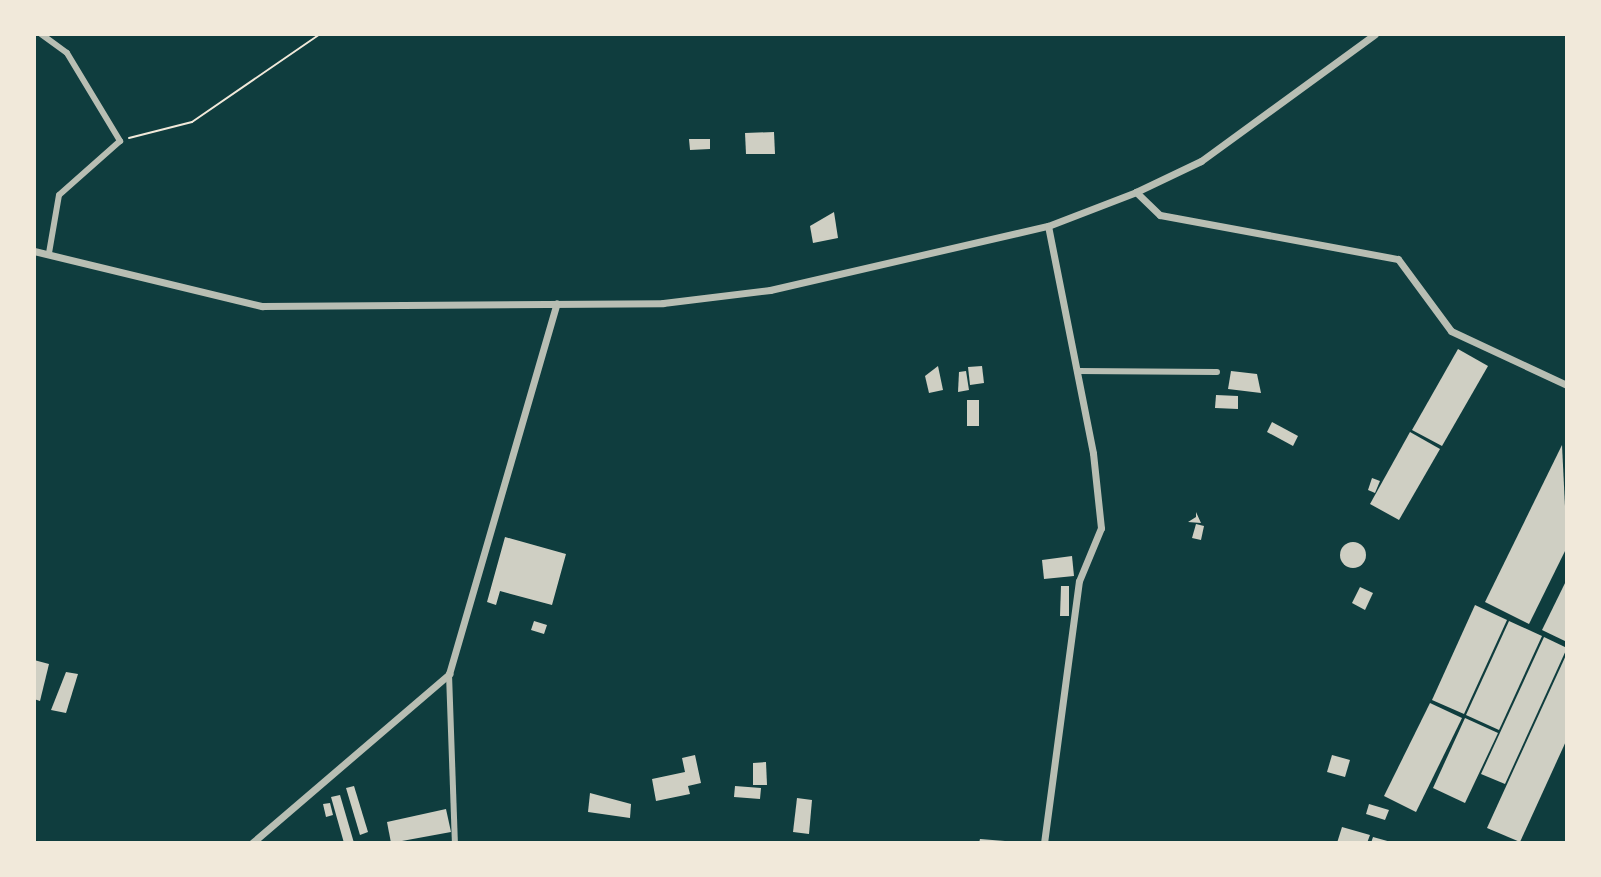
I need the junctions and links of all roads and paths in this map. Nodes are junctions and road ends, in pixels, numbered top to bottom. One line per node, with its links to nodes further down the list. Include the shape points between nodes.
1 (41, 34): 4 (street, via 67,53)
2 (320, 34): 4 (path, via 192,122)
3 (1375, 34): 5 (street, via 1201,161)
4 (120, 141): 8 (street, via 59,195)
5 (1136, 192): 6 (street); 12 (street, via 1160,215 1398,259 1451,331)
6 (1048, 226): 9 (street, via 770,290 663,303); 10 (street)
7 (34, 251): 8 (street)
8 (49, 253): 9 (street, via 262,306)
9 (557, 303): 13 (street)
10 (1078, 371): 11 (street); 16 (street, via 1101,528 1079,581)
11 (1217, 372)
12 (1567, 385)
13 (449, 674): 14 (street); 15 (street)
14 (252, 843)
15 (455, 843)
16 (1044, 843)

